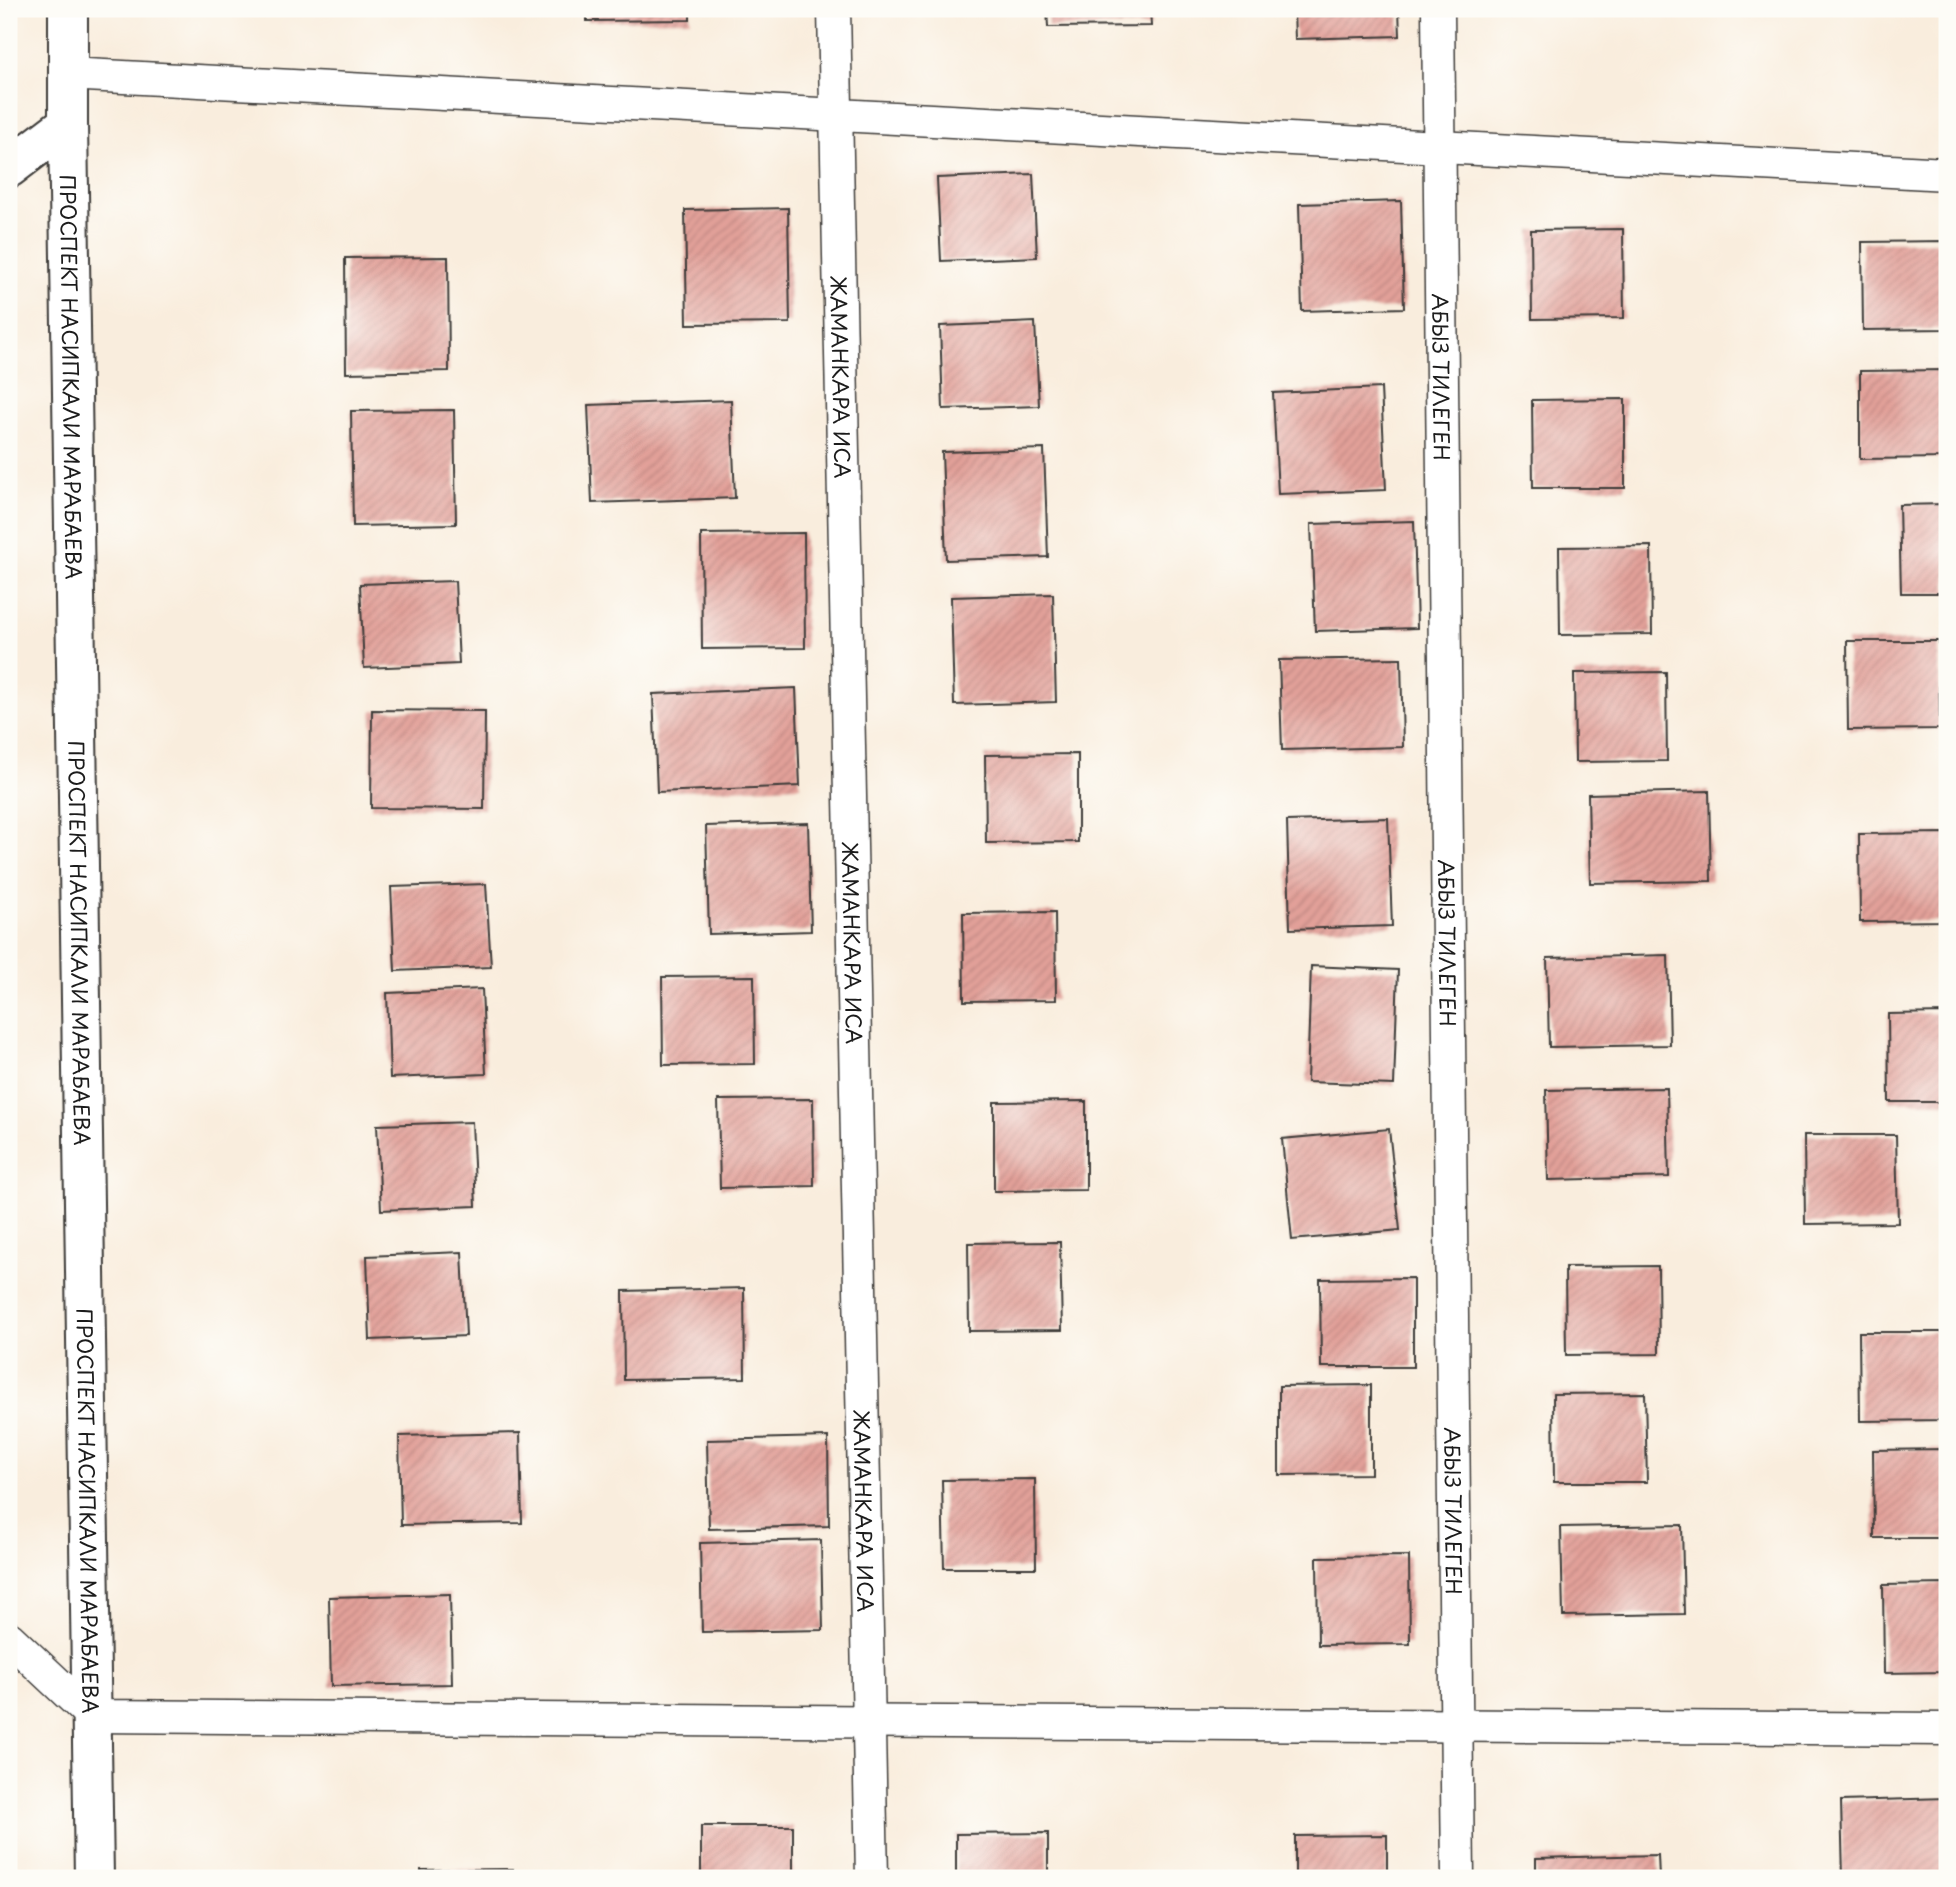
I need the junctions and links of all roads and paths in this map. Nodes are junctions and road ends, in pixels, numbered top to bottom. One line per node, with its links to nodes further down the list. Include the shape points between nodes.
1 (68, 9): 4 (main road, ПРОСПЕКТ НАСИПКАЛИ МАРАБАЕВА)
2 (834, 9): 5 (street, ЖАМАНКАРА ИСА)
3 (1438, 9): 7 (street, АБЫЗ ТИЛЕГЕН)
4 (67, 74): 5 (street); 6 (main road, ПРОСПЕКТ НАСИПКАЛИ МАРАБАЕВА)
5 (836, 115): 7 (street); 12 (street, ЖАМАНКАРА ИСА)
6 (68, 123): 8 (main road); 11 (main road, ПРОСПЕКТ НАСИПКАЛИ МАРАБАЕВА)
7 (1440, 147): 9 (street); 13 (street, АБЫЗ ТИЛЕГЕН)
8 (9, 168)
9 (1947, 174)
10 (9, 1639): 11 (street)
11 (92, 1716): 12 (street); 15 (main road, ПРОСПЕКТ НАСИПКАЛИ МАРАБАЕВА)
12 (869, 1721): 13 (street); 16 (street, ЖАМАНКАРА ИСА)
13 (1457, 1725): 14 (street); 17 (street, АБЫЗ ТИЛЕГЕН)
14 (1947, 1728)
15 (94, 1878)
16 (872, 1878)
17 (1458, 1878)

